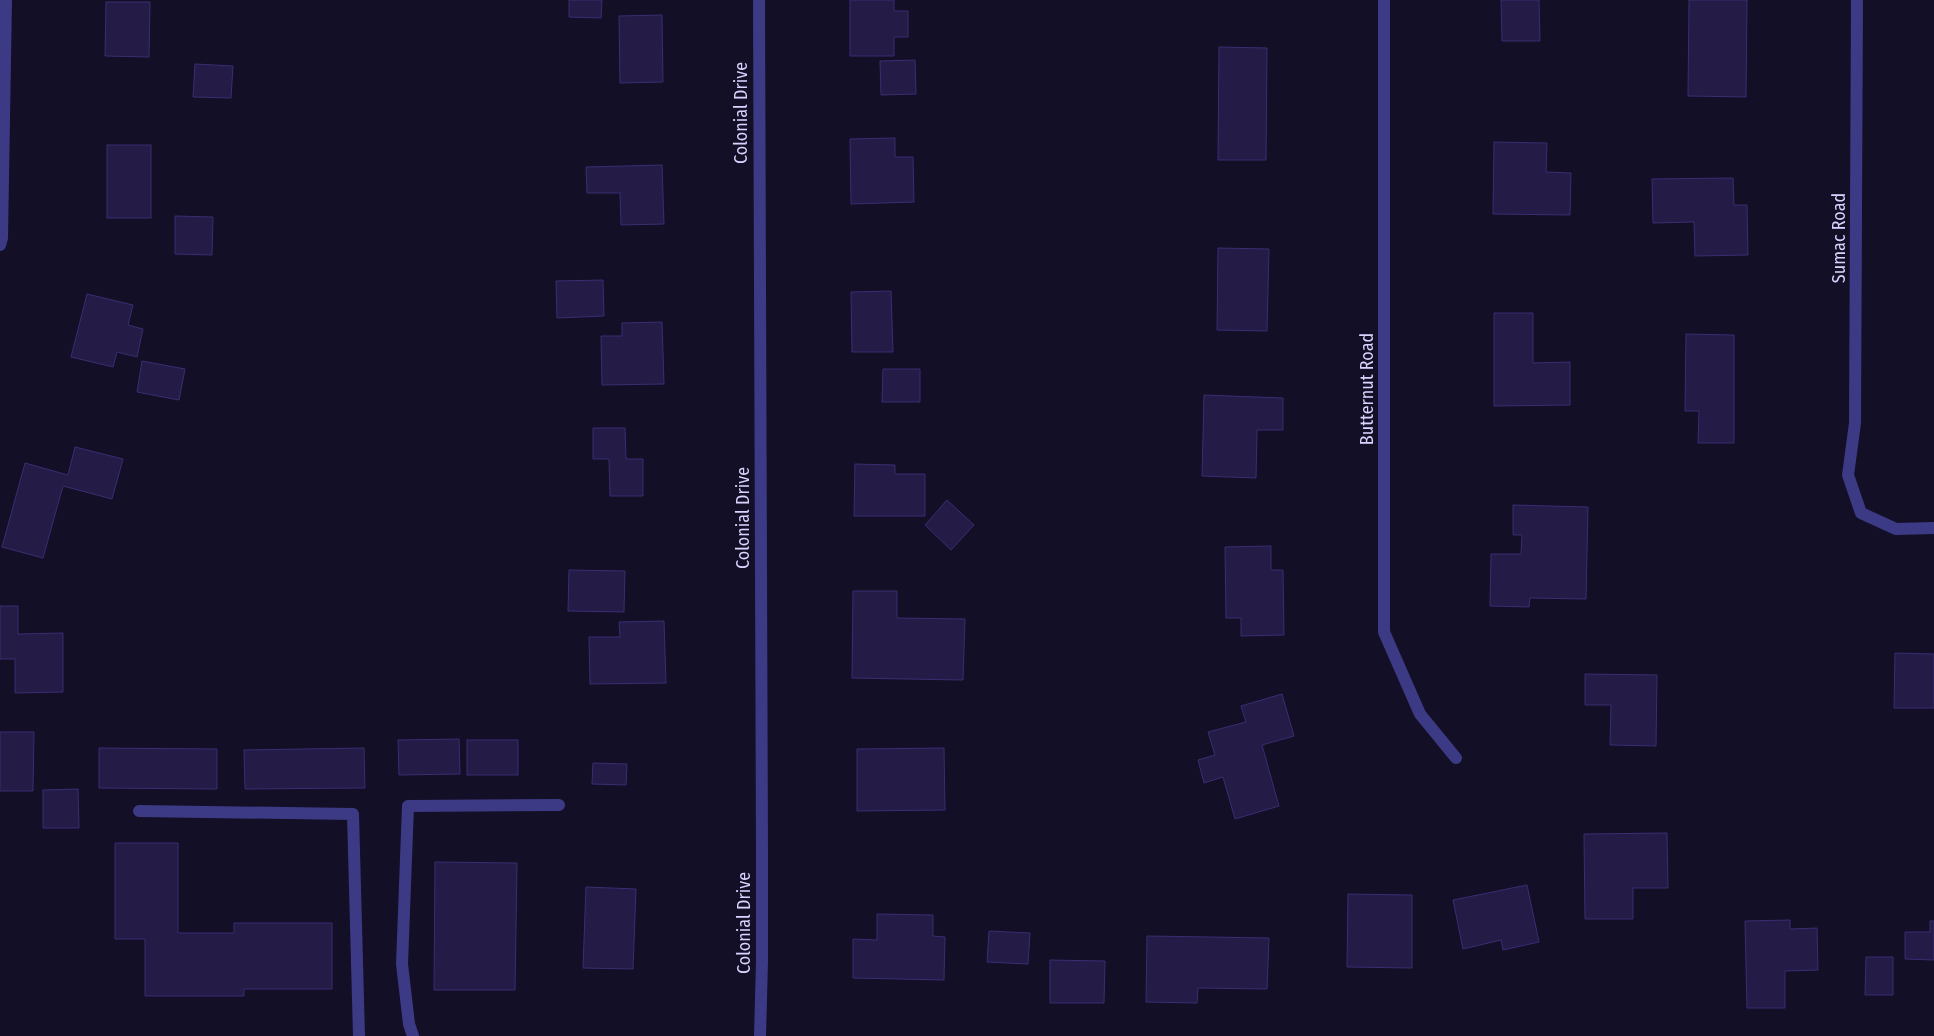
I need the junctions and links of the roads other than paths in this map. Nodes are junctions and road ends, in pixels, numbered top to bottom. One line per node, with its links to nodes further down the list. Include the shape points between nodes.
1 (6, 0): 5 (street)
2 (758, 0): 12 (street, Colonial Drive)
3 (1384, 0): 7 (street, Butternut Road, via 1384,632 1420,714)
4 (1857, 0): 6 (street, Sumac Road, via 1855,423 1848,475 1861,513 1896,529)
5 (0, 245)
6 (1934, 528)
7 (1456, 758)
8 (560, 805): 11 (street, via 408,806 402,964)
9 (139, 811): 10 (street, via 353,814)
10 (359, 1036)
11 (413, 1036)
12 (760, 1036)

